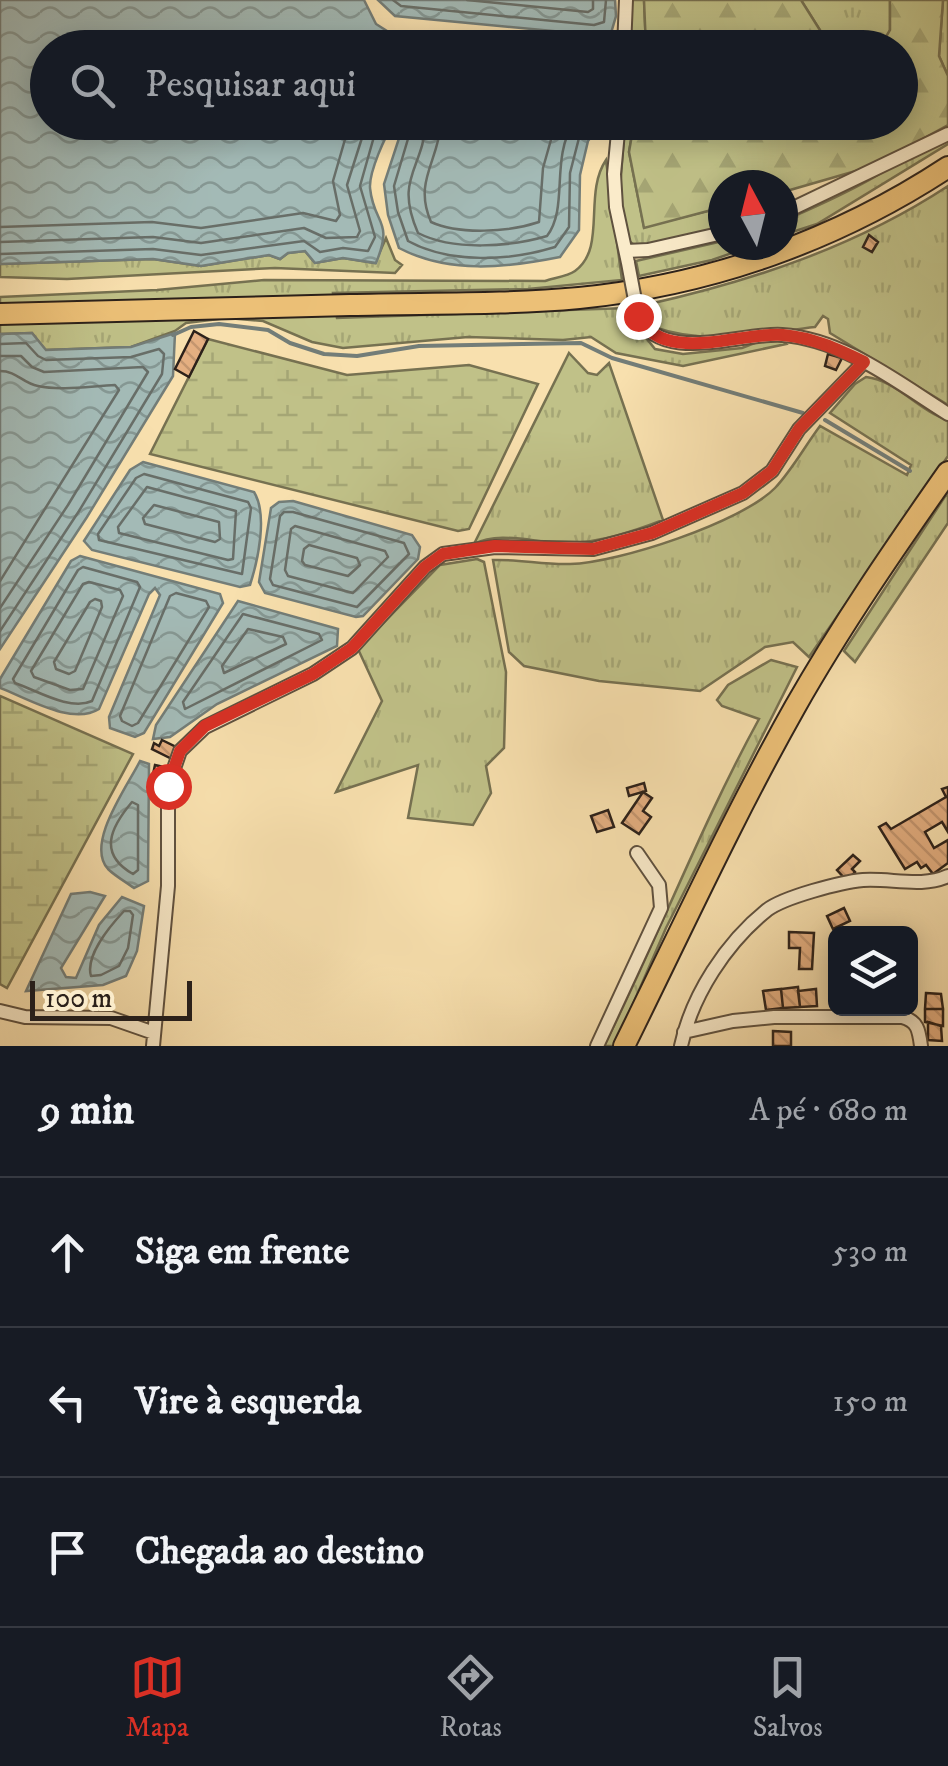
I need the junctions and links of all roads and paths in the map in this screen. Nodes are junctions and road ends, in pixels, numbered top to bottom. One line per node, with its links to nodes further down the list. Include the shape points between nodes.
1 (626, 0): 2 (street)
2 (625, 30)
3 (948, 134): 7 (street)
4 (617, 140): 10 (street, via 616,207)
5 (948, 157): 8 (main road)
6 (948, 167): 8 (main road, via 896,202)
7 (798, 206)
8 (840, 227): 11 (main road, via 763,260 620,293)
9 (708, 236): 10 (street)
10 (627, 257): 12 (street, bridge, via 638,316 659,337 691,343 778,334 817,339)
11 (0, 314)
12 (864, 362): 13 (street); 18 (street, via 799,429 772,471 743,493 652,533 593,549 495,546 443,554 352,648 192,738 168,786 168,886)
13 (948, 414)
14 (948, 472): 21 (main road, via 794,709)
15 (637, 853): 20 (street, via 659,886 662,908)
16 (948, 876): 19 (street, via 863,880 769,908 694,1000)
17 (0, 1012): 18 (street, via 111,1018)
18 (154, 1039)
19 (682, 1039): 22 (street, via 733,1021 774,1017 912,1019)
20 (596, 1046)
21 (624, 1046)
22 (921, 1046)

